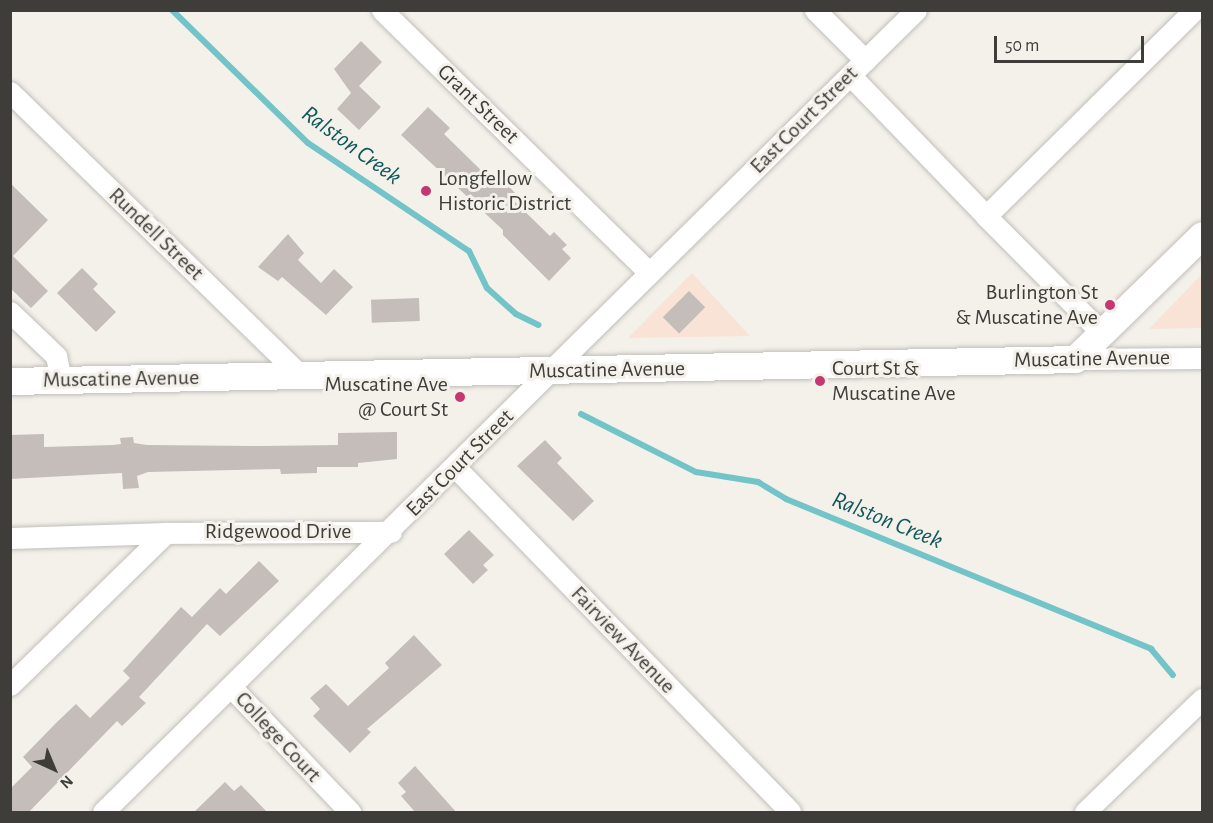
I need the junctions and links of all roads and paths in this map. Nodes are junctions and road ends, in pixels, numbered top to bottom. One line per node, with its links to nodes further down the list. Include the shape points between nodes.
1 (382, 10): 10 (street, Grant Street)
2 (815, 10): 5 (street)
3 (916, 10): 5 (street, East Court Street)
4 (1194, 10): 8 (street)
5 (865, 60): 6 (street, East Court Street)
6 (850, 75): 8 (street); 10 (street, East Court Street)
7 (10, 92): 16 (street, Rundell Street)
8 (986, 216): 12 (street)
9 (1203, 235): 12 (main road)
10 (650, 273): 15 (street, East Court Street)
11 (10, 312): 17 (street, via 56,356)
12 (1102, 333): 14 (main road)
13 (1203, 358): 14 (street, Muscatine Avenue)
14 (1075, 359): 15 (main road, Muscatine Avenue)
15 (552, 371): 16 (main road, Muscatine Avenue); 19 (street, East Court Street)
16 (301, 376): 17 (main road, Muscatine Avenue)
17 (62, 380): 18 (main road, Muscatine Avenue)
18 (10, 381)
19 (456, 468): 20 (street, East Court Street); 28 (street, Fairview Avenue)
20 (391, 532): 21 (street, Ridgewood Drive); 24 (street, East Court Street)
21 (166, 533): 22 (street, Ridgewood Drive); 23 (street)
22 (10, 537)
23 (10, 685)
24 (231, 687): 26 (street, East Court Street); 27 (street, College Court)
25 (1203, 699): 29 (street)
26 (103, 813)
27 (350, 813)
28 (790, 813)
29 (1085, 813)

